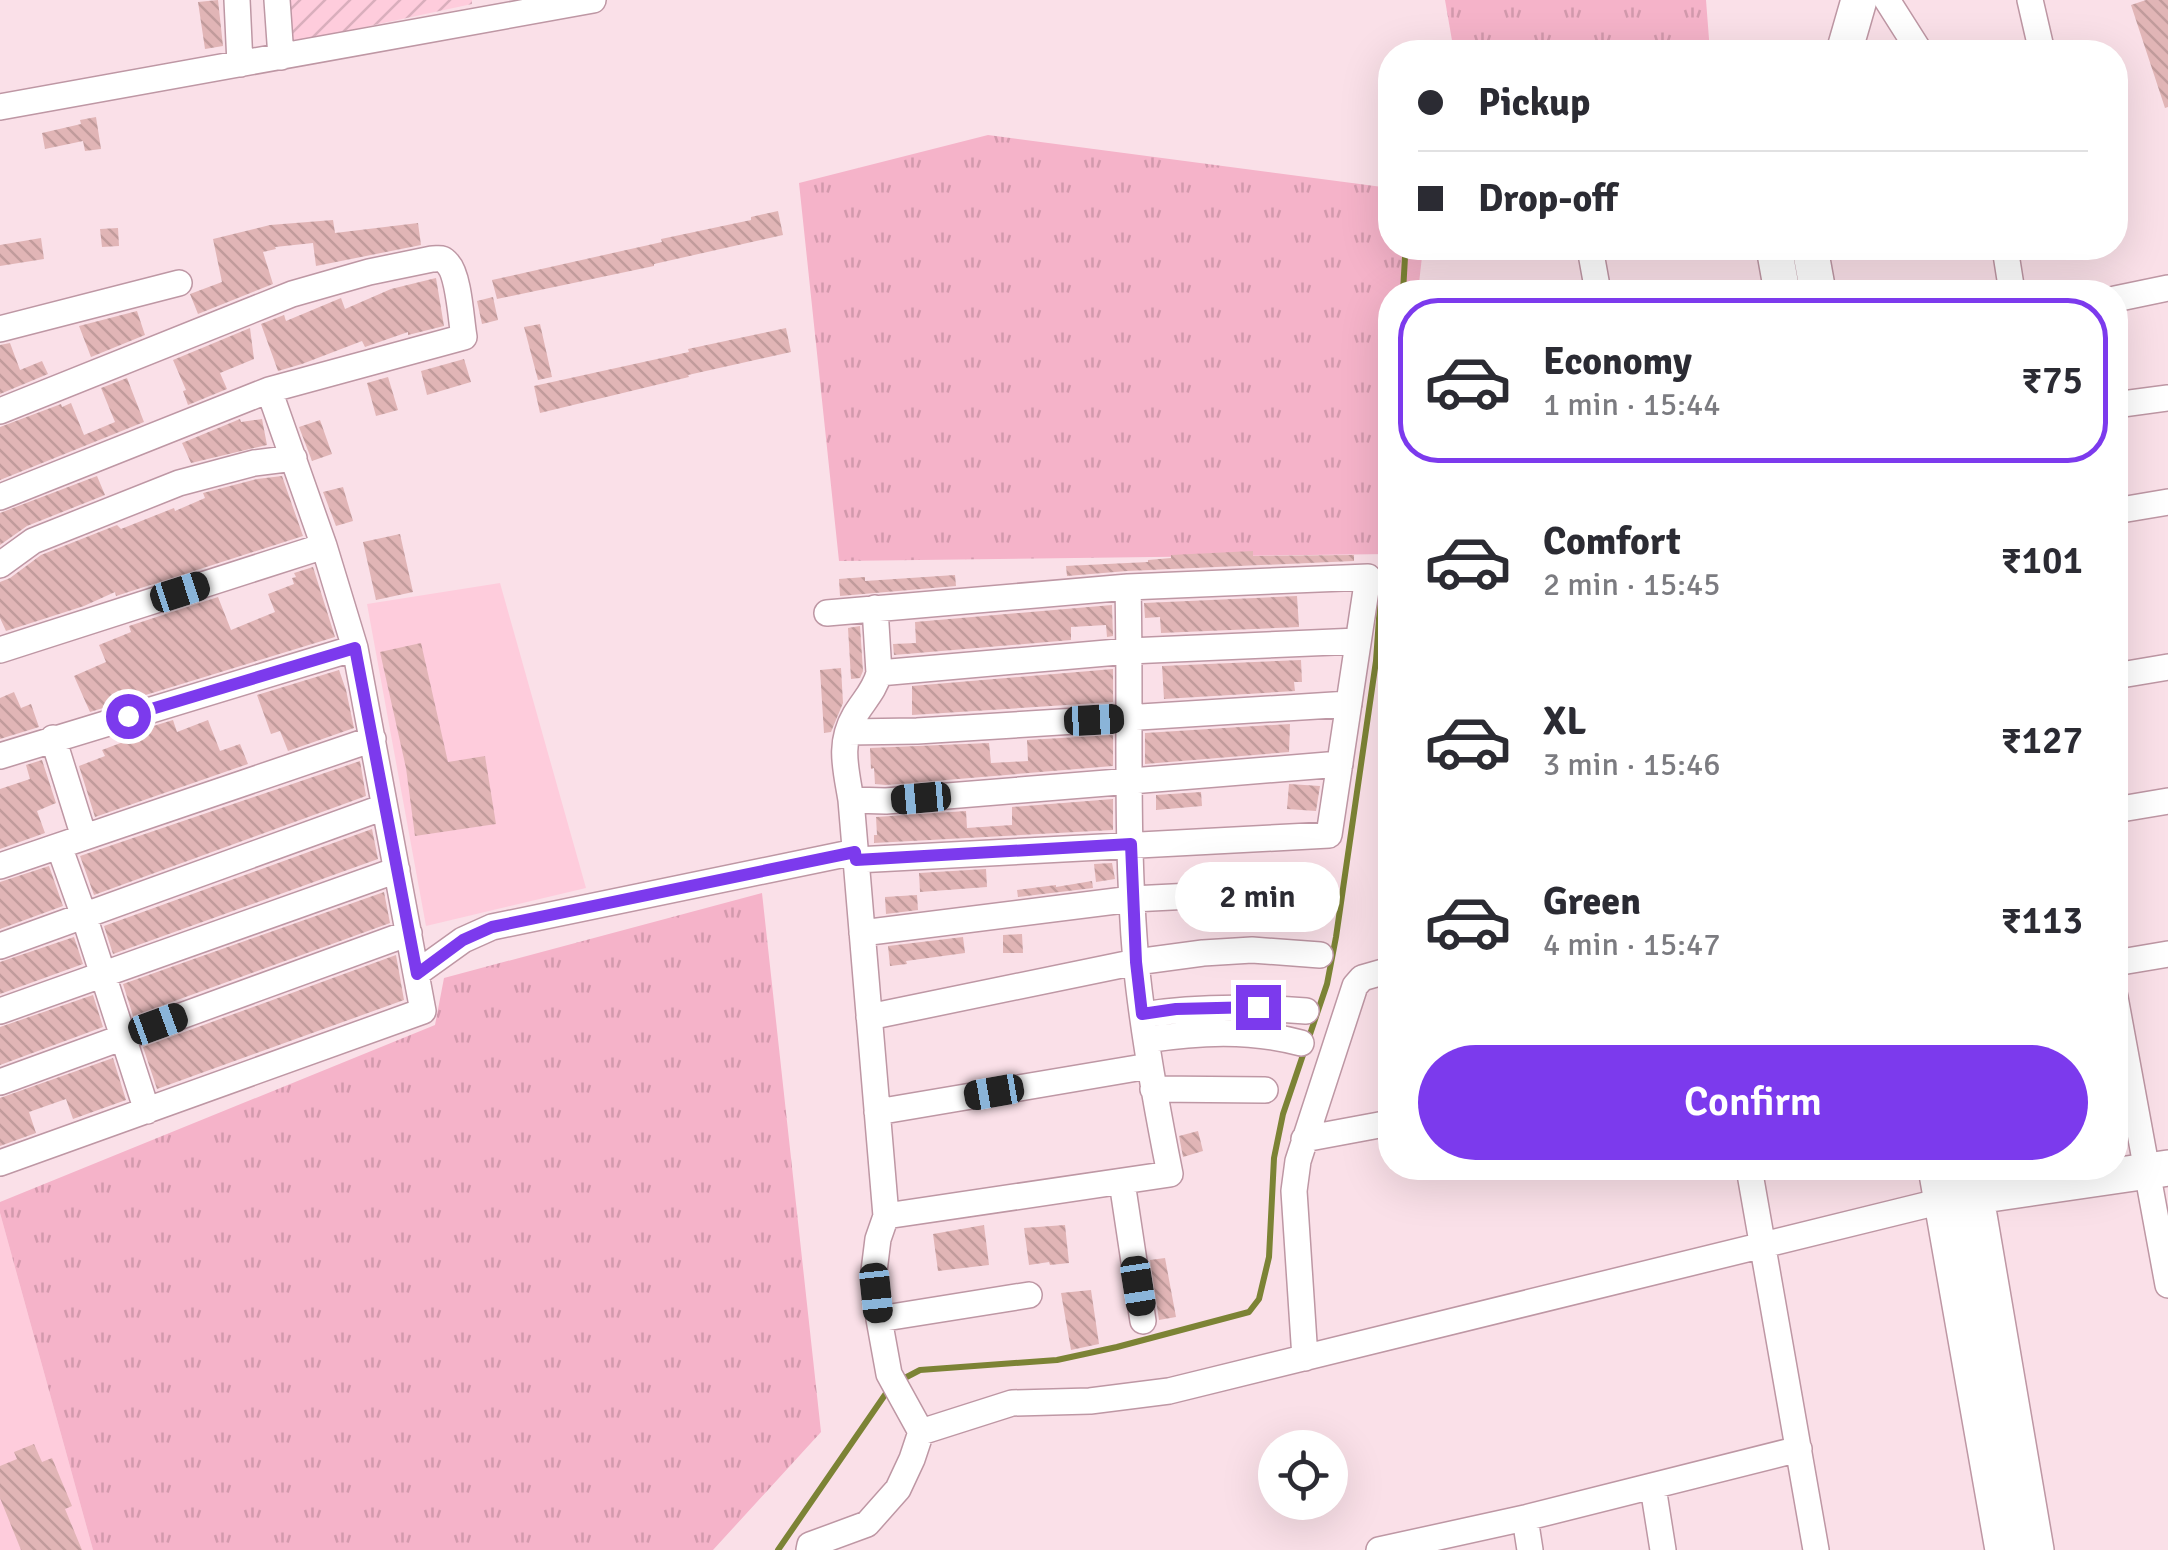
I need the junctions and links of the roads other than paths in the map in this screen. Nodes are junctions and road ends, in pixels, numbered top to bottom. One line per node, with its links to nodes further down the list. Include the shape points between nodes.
1 (237, 0): 11 (street)
2 (277, 0): 10 (street)
3 (593, 0): 10 (street)
4 (1859, 0): 7 (street)
5 (1887, 0): 8 (street)
6 (2030, 0): 9 (street)
7 (1847, 40)
8 (1912, 40)
9 (2039, 40)
10 (281, 56): 11 (street)
11 (240, 64): 12 (street)
12 (0, 108)
13 (178, 282): 16 (street)
14 (2168, 288): 15 (street)
15 (2128, 296)
16 (0, 329)
17 (268, 390): 20 (street, via 464,337 448,264 432,259 292,294); 21 (street); 22 (street)
18 (2168, 398): 19 (street)
19 (2128, 403)
20 (0, 411)
21 (294, 458): 25 (street); 26 (street, via 179,483 33,541)
22 (0, 497)
23 (2168, 502): 24 (street)
24 (2128, 509)
25 (324, 546): 31 (street); 32 (street)
26 (0, 565)
27 (1128, 586): 28 (street); 30 (street, via 1368,577); 33 (street)
28 (874, 608): 29 (street); 35 (street)
29 (827, 613)
30 (1358, 640): 33 (street); 37 (street)
31 (355, 648): 40 (street); 41 (street)
32 (0, 650)
33 (1129, 651): 35 (street); 38 (street)
34 (2168, 667): 36 (street)
35 (879, 673): 39 (street)
36 (2128, 674)
37 (1349, 704): 38 (street); 43 (street)
38 (1130, 718): 39 (street); 44 (street)
39 (848, 732): 45 (street, via 843,753)
40 (53, 738): 42 (street); 49 (street)
41 (372, 738): 47 (street); 49 (street)
42 (0, 756)
43 (1340, 764): 44 (street); 50 (street, via 1330,834)
44 (1130, 783): 45 (street); 50 (street)
45 (850, 800): 52 (street)
46 (2168, 801): 48 (street)
47 (384, 807): 54 (street); 57 (street)
48 (2128, 808)
49 (84, 837): 51 (street)
50 (1131, 844): 52 (street); 56 (street)
51 (59, 846): 53 (street); 57 (street)
52 (856, 856): 58 (street); 66 (street, via 492,927)
53 (0, 866)
54 (397, 870): 59 (street); 67 (street)
55 (1310, 890): 56 (street)
56 (1132, 900): 58 (street); 64 (street)
57 (84, 916): 60 (street); 67 (street)
58 (862, 933): 70 (street)
59 (409, 934): 66 (street); 71 (street)
60 (0, 946)
61 (2168, 954): 63 (street)
62 (1320, 955): 64 (street, via 1229,950)
63 (2128, 961)
64 (1136, 962): 70 (street); 74 (street)
65 (1378, 973): 80 (street, via 1355,986)
66 (417, 974): 77 (street, via 422,1010)
67 (102, 975): 68 (street); 71 (street)
68 (0, 1011)
69 (1306, 1011): 74 (street, via 1193,1008)
70 (869, 1017): 78 (street)
71 (122, 1038): 75 (street); 77 (street)
72 (1300, 1043): 74 (street, via 1204,1033)
73 (2128, 1049): 82 (street)
74 (1148, 1052): 76 (street); 78 (street); 86 (street, via 1170,1174)
75 (0, 1082)
76 (1265, 1090)
77 (146, 1110): 81 (street)
78 (877, 1112): 88 (street)
79 (1378, 1125): 80 (street)
80 (1304, 1138): 94 (street, via 1294,1191)
81 (0, 1164)
82 (2158, 1170): 83 (street); 90 (street)
83 (2128, 1172)
84 (1752, 1180): 89 (street)
85 (2003, 1180): 87 (street)
86 (1122, 1182): 88 (street); 93 (street)
87 (1956, 1183): 89 (street); 104 (street); 105 (street)
88 (886, 1216): 92 (street, via 874,1271)
89 (1763, 1246): 94 (street); 96 (street)
90 (2168, 1285)
91 (1028, 1295): 92 (street)
92 (879, 1319): 95 (street, via 894,1384)
93 (1143, 1321)
94 (1305, 1358): 95 (street, via 1170,1391 1012,1404)
95 (921, 1432): 99 (street, via 898,1489 867,1524)
96 (1799, 1449): 97 (street); 103 (street)
97 (1653, 1487): 98 (street); 102 (street)
98 (1525, 1518): 100 (street); 101 (street)
99 (809, 1550)
100 (1379, 1550)
101 (1530, 1550)
102 (1662, 1550)
103 (1816, 1550)
104 (2002, 1550)
105 (2036, 1550)

